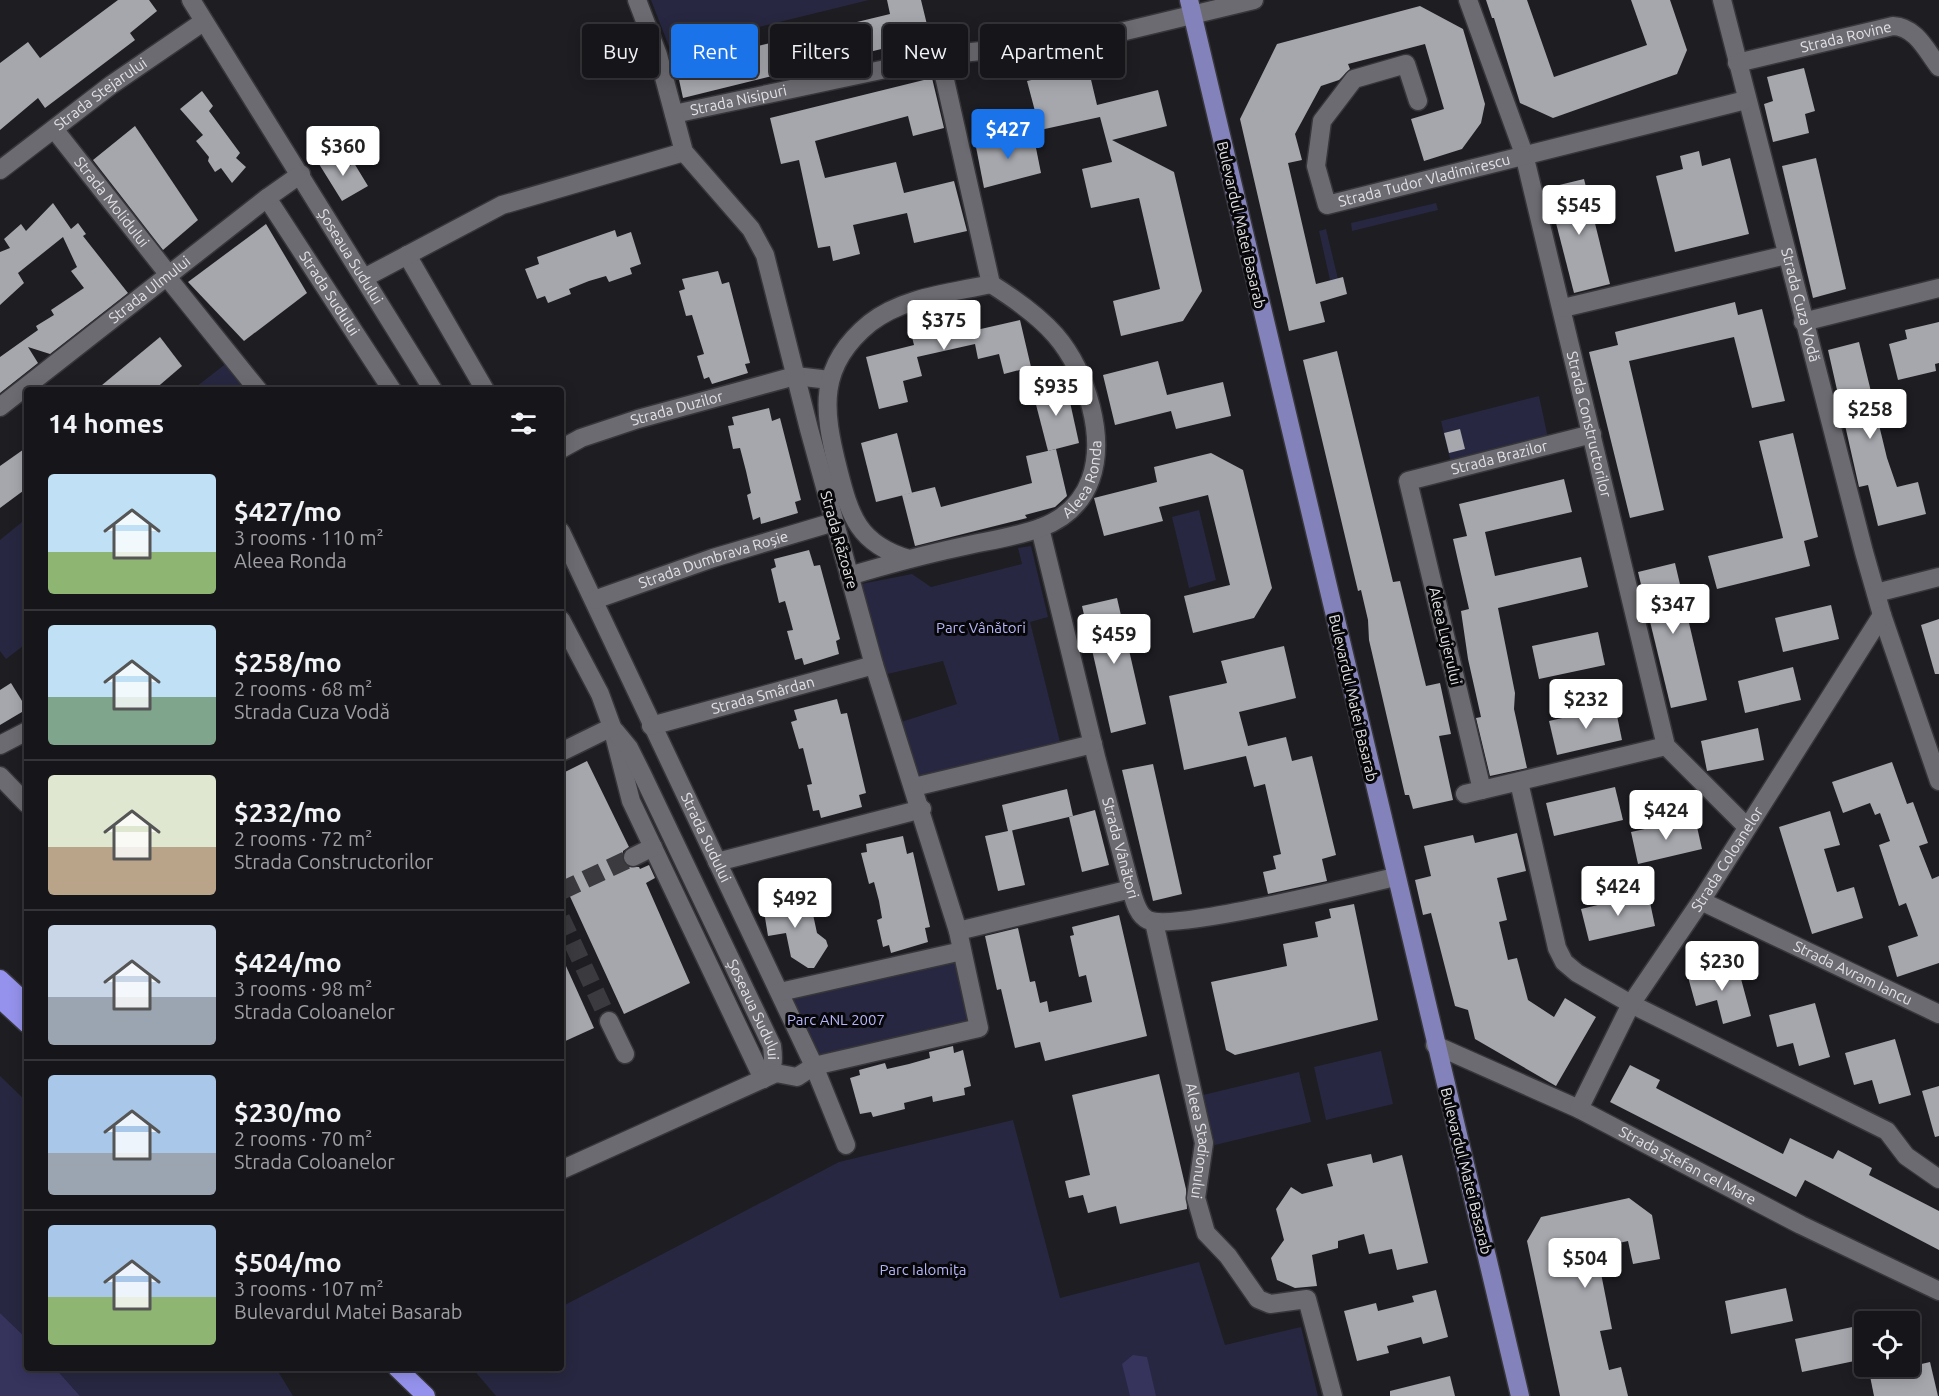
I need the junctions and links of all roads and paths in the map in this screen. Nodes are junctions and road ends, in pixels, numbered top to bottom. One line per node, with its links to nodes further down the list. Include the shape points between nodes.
1 (191, 0): 7 (street, Șoseaua Sudului)
2 (637, 0): 15 (street, Strada Răzoare)
3 (1254, 0): 6 (street, Strada Nisipuri)
4 (1468, 0): 18 (street, Strada Constructorilor)
5 (1722, 0): 9 (street, Strada Cuza Vodă)
6 (1190, 8): 8 (street, Strada Nisipuri, via 1073,41); 70 (main road, Bulevardul Matei Basarab)
7 (203, 22): 16 (street, Strada Stejarului); 20 (street, Șoseaua Sudului)
8 (968, 53)
9 (1737, 63): 10 (street, Strada Rovine, via 1893,26 1912,31); 13 (street, Strada Cuza Vodă)
10 (1939, 68)
11 (883, 70): 15 (street, Strada Nisipuri)
12 (945, 78): 26 (street)
13 (1746, 100): 18 (street, Strada Tudor Vladimirescu); 23 (street, Strada Cuza Vodă)
14 (1418, 101): 18 (street, Strada Tudor Vladimirescu, via 1406,64 1354,79 1322,121 1316,166 1327,206)
15 (674, 114): 17 (street, Strada Răzoare)
16 (54, 129): 19 (street, Strada Stejarului); 24 (street, Strada Molidului)
17 (684, 152): 22 (street, via 502,206); 30 (street, Strada Răzoare, via 751,229 765,255)
18 (1524, 154): 28 (street, Strada Constructorilor)
19 (0, 170)
20 (300, 174): 21 (street, Strada Ulmului); 25 (street, Șoseaua Sudului)
21 (267, 198): 24 (street, Strada Ulmului); 34 (street, Strada Sudului)
22 (407, 255): 25 (street); 36 (street)
23 (1786, 255): 28 (street); 29 (street, Strada Cuza Vodă)
24 (168, 276): 32 (street, Strada Ulmului); 33 (street, Strada Molidului)
25 (364, 278): 35 (street, Șoseaua Sudului)
26 (991, 284): 31 (street, via 892,309 852,342 838,360); 43 (street, Aleea Ronda, via 1065,345 1078,366 1096,427 1096,468 1084,494 1066,512)
27 (1939, 288): 29 (street)
28 (1563, 308): 39 (street, Strada Constructorilor)
29 (1803, 322): 48 (street, Strada Cuza Vodă)
30 (795, 376): 31 (street); 40 (street, Strada Duzilor, via 638,419); 42 (street, Strada Răzoare)
31 (830, 380): 45 (street, via 826,419 850,514 870,540 886,552)
32 (26, 387)
33 (256, 387)
34 (390, 387)
35 (431, 387)
36 (483, 387)
37 (24, 388): 38 (street, Strada Ulmului)
38 (0, 407)
39 (1592, 434): 41 (street, Strada Brazilor); 58 (street, Strada Constructorilor)
40 (564, 446)
41 (1408, 481): 62 (street, Aleea Lujerului, via 1474,792)
42 (834, 522): 46 (street, Strada Răzoare); 49 (street, Strada Dumbrava Roșie, via 713,558)
43 (1040, 528): 45 (street, Aleea Ronda); 56 (street, Strada Vânători)
44 (564, 538): 49 (street, Strada Sudului)
45 (909, 559): 46 (street, Aleea Ronda)
46 (849, 576): 52 (street, Strada Răzoare)
47 (1939, 578): 48 (street)
48 (1876, 593): 50 (street, Strada Cuza Vodă)
49 (594, 600): 53 (street, Strada Sudului)
50 (1882, 615): 61 (street, Strada Cuza Vodă); 66 (street, Strada Coloanelor)
51 (564, 626): 54 (street, Șoseaua Sudului, via 600,694)
52 (874, 665): 53 (street, Strada Smârdan); 63 (street, Strada Răzoare)
53 (651, 726): 69 (street, Strada Sudului)
54 (612, 727): 59 (street); 67 (street, Șoseaua Sudului, via 631,801); 87 (street, Șoseaua Sudului, via 629,748 772,1046 774,1061)
55 (24, 733): 57 (street)
56 (1093, 744): 63 (street); 71 (street, Strada Vânători)
57 (0, 745)
58 (1666, 746): 62 (street); 66 (street)
59 (564, 751)
60 (0, 776): 64 (street)
61 (1939, 781)
62 (1519, 782): 80 (street, via 1557,948 1564,962)
63 (914, 787): 65 (street, Strada Răzoare)
64 (24, 801)
65 (922, 809): 69 (street); 74 (street, Strada Răzoare)
66 (1746, 826): 72 (street, Strada Coloanelor)
67 (653, 847): 68 (street); 87 (street, Șoseaua Sudului)
68 (633, 857)
69 (717, 862): 77 (street, Strada Sudului)
70 (1395, 877): 73 (street, via 1206,917); 84 (main road, Bulevardul Matei Basarab)
71 (1131, 889): 73 (street, Strada Vânători, via 1137,908 1145,919); 74 (street)
72 (1701, 901): 80 (street, Strada Coloanelor); 81 (street, Strada Avram Iancu)
73 (1154, 922): 99 (street, Aleea Stadionului, via 1204,1143 1196,1198 1206,1233 1228,1256 1258,1299 1270,1304 1307,1299)
74 (958, 931): 75 (street, Strada Răzoare)
75 (962, 951): 77 (street); 86 (street, Strada Răzoare, via 979,1028)
76 (0, 979): 79 (highway)
77 (780, 993): 86 (street, Strada Sudului)
78 (0, 999): 82 (highway)
79 (24, 1001)
80 (1631, 1004): 88 (street, Strada Coloanelor); 91 (street, via 1887,1131 1906,1156)
81 (1939, 1014)
82 (24, 1021)
83 (609, 1021): 85 (street)
84 (1435, 1045): 88 (street, Strada Ștefan cel Mare); 100 (main road, Bulevardul Matei Basarab)
85 (625, 1054)
86 (814, 1066): 87 (street, via 797,1077 776,1073); 89 (street, Strada Sudului)
87 (763, 1079): 90 (street)
88 (1580, 1109): 92 (street, Strada Ștefan cel Mare)
89 (846, 1145)
90 (564, 1169)
91 (1939, 1179)
92 (1939, 1292)
93 (387, 1371): 96 (highway)
94 (400, 1371): 97 (highway)
95 (414, 1371): 98 (highway)
96 (413, 1396)
97 (426, 1396)
98 (440, 1396)
99 (1333, 1396)
100 (1520, 1396)

